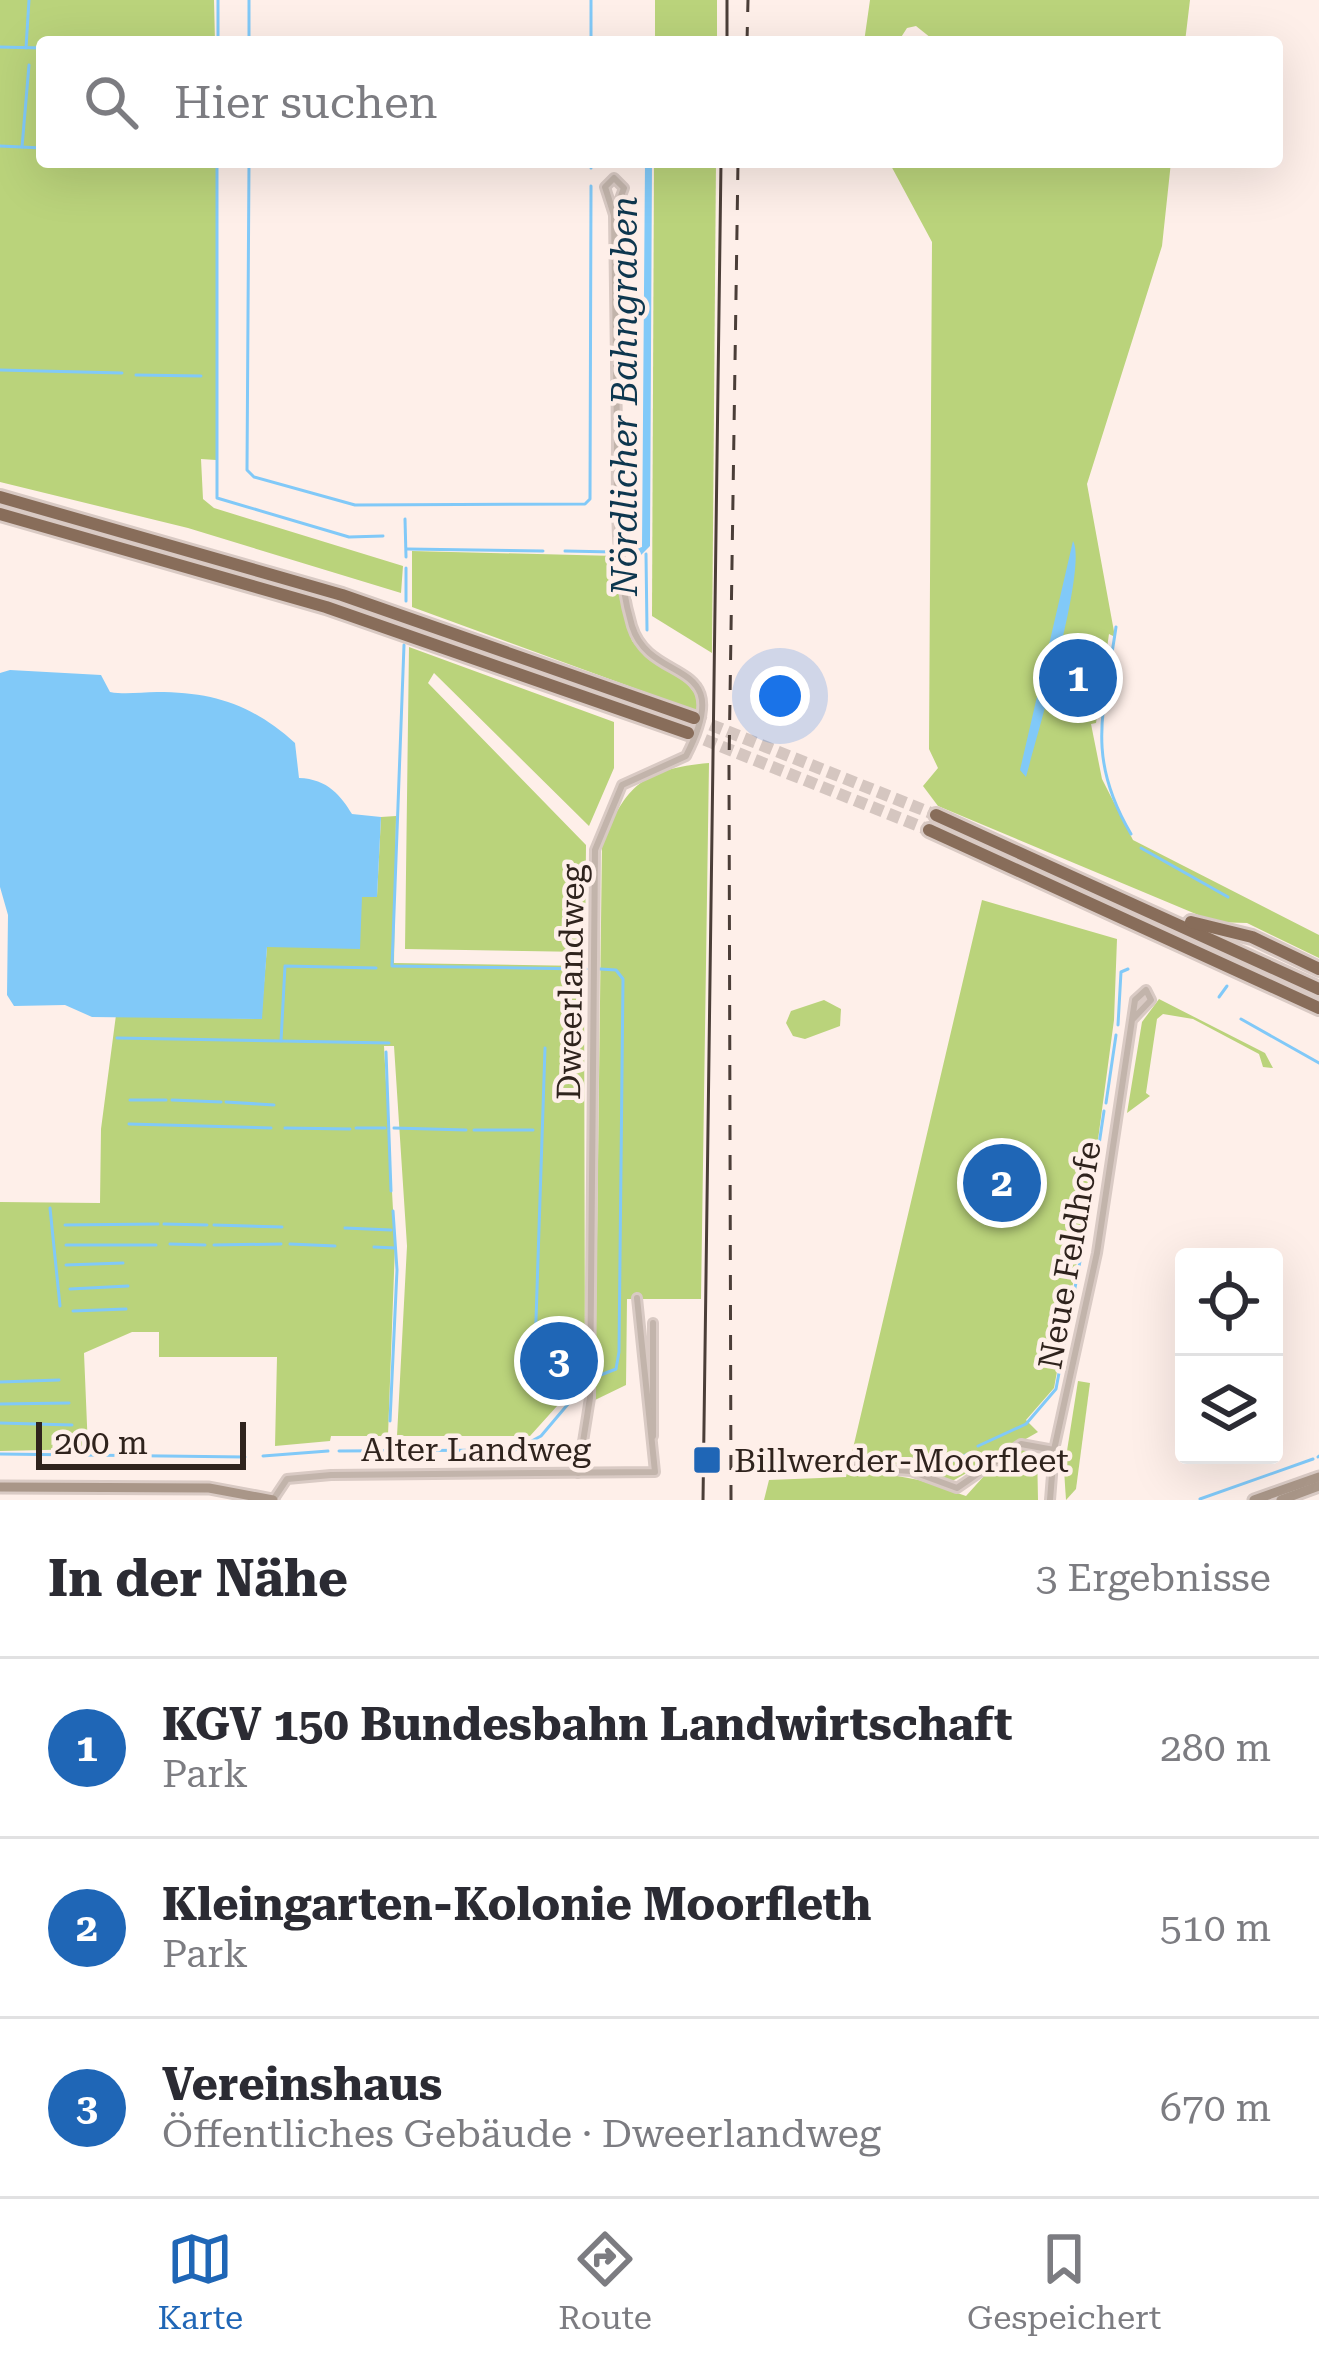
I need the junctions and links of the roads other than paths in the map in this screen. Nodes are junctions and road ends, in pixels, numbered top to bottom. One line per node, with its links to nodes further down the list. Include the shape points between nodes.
1 (614, 215): 1 (street, Dweerlandweg, via 624,188 614,178 605,187); 20 (street, Dweerlandweg, via 617,524 632,625 705,706 686,756 622,785 595,850 590,1398)
2 (0, 497): 4 (highway, via 324,589)
3 (0, 514): 5 (highway, via 326,607)
4 (694, 718)
5 (688, 733)
6 (935, 815): 8 (highway)
7 (929, 830): 11 (highway)
8 (1172, 920): 9 (highway, via 1252,937); 10 (highway)
9 (1319, 969)
10 (1319, 989)
11 (1285, 992): 12 (highway); 13 (highway)
12 (1319, 1008)
13 (1319, 1019)
14 (1132, 1020): 14 (street, Neue Feldhofe, via 1151,1000 1145,990 1137,994); 18 (street, Neue Feldhofe, via 1097,1253)
15 (637, 1298): 17 (street)
16 (653, 1323): 17 (street)
17 (653, 1436): 20 (street, Alter Landweg, via 655,1472)
18 (1054, 1450): 19 (street, via 1021,1444 957,1488 911,1472); 24 (street, Neue Feldhofe)
19 (852, 1467)
20 (578, 1472): 25 (street, Alter Landweg, via 298,1478 280,1485)
21 (1319, 1477): 26 (main road)
22 (1319, 1486): 27 (main road)
23 (0, 1487): 25 (main road, via 209,1488)
24 (1051, 1499)
25 (273, 1500)
26 (1254, 1500)
27 (1281, 1500)

